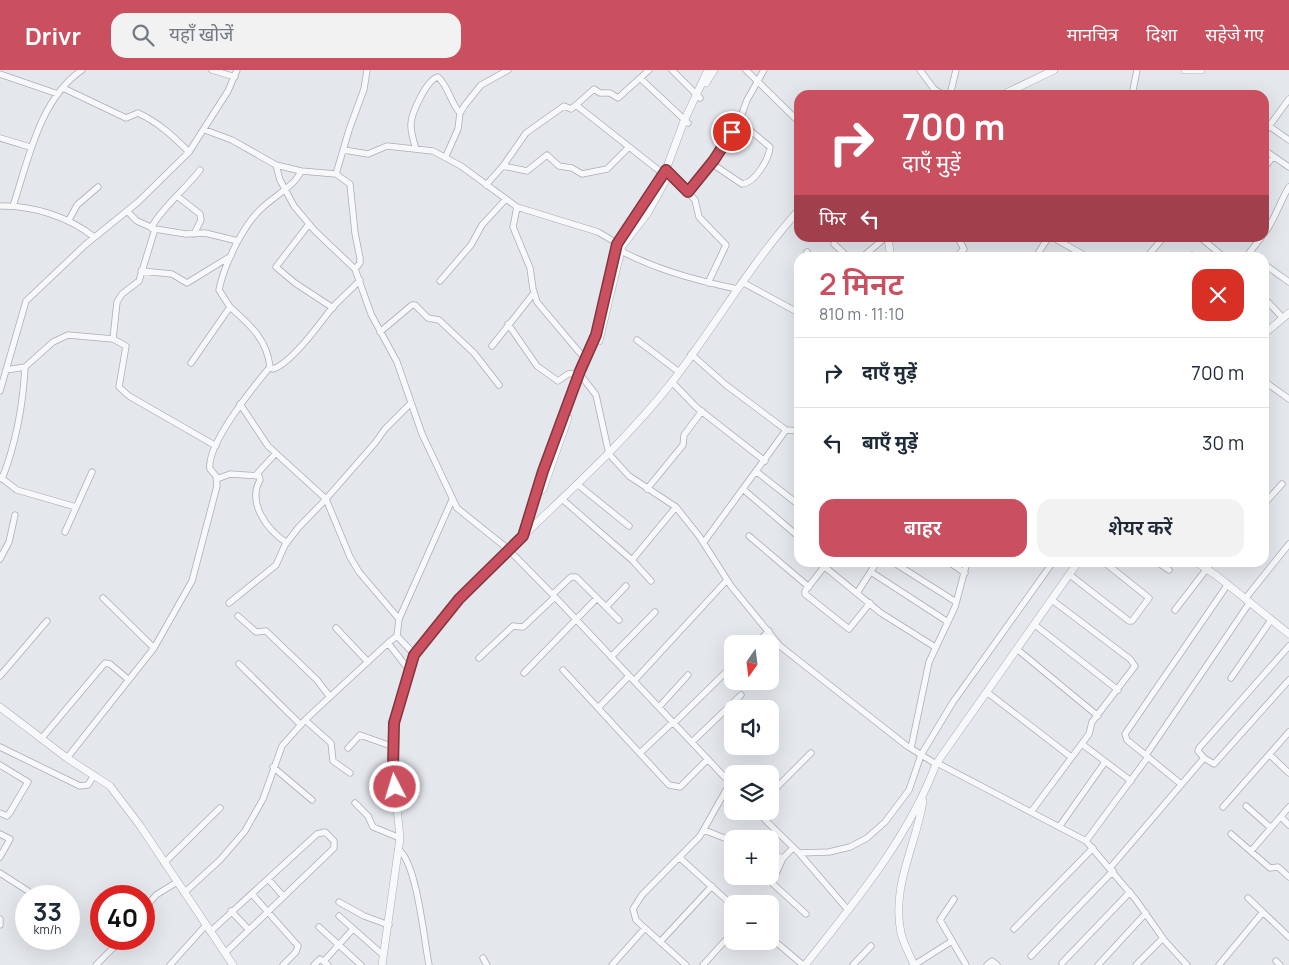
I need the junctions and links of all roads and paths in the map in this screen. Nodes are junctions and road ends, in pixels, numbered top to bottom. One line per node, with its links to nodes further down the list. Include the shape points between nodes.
1 (82, 70): 22 (street)
2 (212, 70): 19 (street)
3 (237, 70): 19 (street)
4 (368, 70): 42 (street)
5 (508, 70): 31 (street, via 481,85)
6 (649, 70): 20 (street)
7 (672, 70): 28 (street)
8 (708, 70): 28 (street)
9 (714, 70): 28 (street)
10 (746, 70): 21 (street)
11 (764, 70): 21 (street)
12 (920, 70): 23 (street)
13 (956, 70): 24 (street)
14 (1054, 70): 25 (street)
15 (1136, 70): 26 (street)
16 (1185, 70): 17 (street)
17 (1201, 70)
18 (0, 74): 27 (street)
19 (235, 77): 36 (street)
20 (640, 78): 30 (street, via 618,98 594,89); 34 (street)
21 (758, 82): 32 (street); 33 (street)
22 (63, 88): 27 (street); 43 (street, via 126,118 138,113 145,116)
23 (936, 90)
24 (951, 90)
25 (1019, 90)
26 (1133, 90)
27 (58, 94): 40 (street)
28 (698, 96): 34 (street)
29 (1289, 99): 35 (street)
30 (576, 105): 39 (street); 50 (street, via 571,109 564,106 526,133)
31 (460, 113): 41 (street, via 442,80 433,78 421,93 412,118 410,127); 45 (street, via 458,129)
32 (794, 117)
33 (739, 121): 48 (street); 48 (street, via 770,147 757,175 742,184)
34 (686, 122): 55 (street)
35 (1269, 126): 38 (street)
36 (205, 130): 43 (street); 49 (street, via 232,140)
37 (0, 138): 40 (street)
38 (1289, 140)
39 (629, 147): 50 (street, via 607,169 582,174 559,166 547,156 527,171); 55 (street)
40 (30, 148): 64 (street)
41 (416, 149): 42 (street, via 382,147 368,154); 45 (street)
42 (344, 150): 54 (street)
43 (189, 152): 66 (street)
44 (1269, 154): 46 (street)
45 (446, 156): 56 (street)
46 (1272, 157): 47 (street); 51 (street)
47 (1269, 161)
48 (712, 163): 60 (street)
49 (276, 165): 53 (street); 59 (street)
50 (503, 166): 56 (street)
51 (1289, 167)
52 (200, 170): 61 (street)
53 (301, 171): 54 (street); 59 (street, via 295,182)
54 (336, 174): 88 (street, via 350,184 360,258)
55 (667, 174): 60 (street); 80 (street)
56 (486, 186): 62 (street)
57 (1289, 187): 70 (street)
58 (98, 188): 68 (street, via 77,205)
59 (284, 188): 69 (street); 74 (street, via 259,210)
60 (688, 192): 92 (street, via 695,200 699,217 726,245)
61 (177, 196): 71 (street, via 162,210); 72 (street, via 200,214 201,220)
62 (506, 199): 65 (street); 91 (street)
63 (0, 206): 64 (street)
64 (14, 206): 68 (street)
65 (517, 206): 80 (street, via 598,232); 96 (street, via 513,226 530,268)
66 (128, 211): 71 (street, via 137,221); 73 (street)
67 (794, 216): 93 (street)
68 (69, 220): 73 (street)
69 (309, 224): 88 (street); 99 (street, via 276,267)
70 (1269, 226)
71 (153, 228): 72 (street); 89 (street)
72 (194, 234): 74 (street, via 204,233)
73 (94, 237): 113 (street, via 26,301)
74 (238, 241): 86 (street)
75 (882, 242): 82 (street)
76 (1061, 242): 83 (street)
77 (1160, 242): 84 (street)
78 (1206, 242): 85 (street)
79 (834, 244): 81 (street)
80 (619, 248): 92 (street, via 654,267); 109 (street, via 596,335); 115 (street, via 603,328)
81 (843, 252)
82 (869, 252)
83 (1078, 252)
84 (1151, 252)
85 (1218, 252)
86 (231, 256): 89 (street, via 187,283 172,274); 98 (street, via 218,290)
87 (1269, 268): 94 (street)
88 (356, 269): 90 (street)
89 (141, 271): 105 (street, via 137,284 122,294 117,302)
90 (360, 280): 99 (street); 104 (street, via 365,300)
91 (440, 281)
92 (708, 282): 95 (street)
93 (742, 282): 95 (street); 100 (street)
94 (1289, 282)
95 (737, 289): 108 (street)
96 (534, 293): 102 (street); 109 (street, via 549,317)
97 (1269, 302): 101 (street)
98 (230, 308): 110 (street); 112 (street, via 256,330 268,354)
99 (333, 308): 112 (street, via 287,359 276,368)
100 (794, 310)
101 (1286, 316): 103 (street)
102 (508, 324): 107 (street); 115 (street, via 537,366 555,380 572,372)
103 (1269, 330)
104 (380, 332): 118 (street, via 415,305 428,318 439,320 474,353); 121 (street, via 397,362)
105 (113, 339): 111 (street, via 68,335 53,342); 126 (street, via 126,346 119,387)
106 (637, 340): 114 (street)
107 (492, 346)
108 (691, 354): 114 (street); 124 (street)
109 (585, 359): 115 (street)
110 (191, 363)
111 (25, 367): 113 (street); 133 (street, via 13,451)
112 (270, 367): 122 (street)
113 (6, 370): 119 (street)
114 (679, 372): 116 (street)
115 (581, 374): 128 (street, via 596,395); 150 (street, via 537,487 538,493)
116 (672, 382): 123 (street); 128 (street)
117 (1269, 384): 120 (street)
118 (499, 385)
119 (0, 389)
120 (1289, 399)
121 (411, 403): 140 (street, via 384,429 376,443); 142 (street)
122 (240, 404): 126 (street); 127 (street)
123 (702, 411): 129 (street); 137 (street, via 684,435 683,445)
124 (786, 430): 125 (street); 129 (street)
125 (794, 431)
126 (216, 446): 134 (street, via 209,466)
127 (276, 453): 132 (street); 140 (street)
128 (609, 454): 135 (street); 137 (street, via 629,476)
129 (765, 461): 131 (street)
130 (92, 472): 144 (street)
131 (757, 472): 138 (street); 143 (street)
132 (256, 475): 134 (street, via 230,474); 153 (street, via 260,480 255,490 255,501 268,527)
133 (1, 478): 144 (street, via 17,490)
134 (217, 479): 207 (street, via 192,581)
135 (577, 484): 141 (street); 147 (street)
136 (1282, 484): 139 (street)
137 (647, 489): 145 (street)
138 (744, 490): 149 (street); 152 (street)
139 (1269, 498)
140 (326, 499): 153 (street); 192 (street, via 359,572)
141 (562, 499): 150 (street); 157 (street)
142 (452, 500): 155 (street, via 476,526); 192 (street)
143 (794, 501)
144 (76, 507): 148 (street)
145 (676, 507): 152 (street); 157 (street)
146 (14, 515): 156 (street, via 9,542)
147 (629, 526)
148 (65, 532)
149 (794, 533)
150 (523, 536): 155 (street)
151 (748, 536): 178 (street)
152 (704, 542): 174 (street)
153 (287, 543): 186 (street, via 276,565)
154 (1289, 544): 184 (street)
155 (508, 550): 180 (street); 209 (street, via 459,599)
156 (0, 559)
157 (632, 560): 175 (street)
158 (824, 567): 178 (street)
159 (828, 567): 179 (street)
160 (874, 567): 171 (street)
161 (901, 567): 185 (street)
162 (956, 567): 172 (street)
163 (966, 567): 172 (street)
164 (1050, 567): 248 (street, via 953,702)
165 (1075, 567): 173 (street)
166 (1110, 567): 173 (street, via 1149,598 1132,621)
167 (1164, 567): 170 (street)
168 (1208, 567): 189 (street)
169 (1212, 567): 176 (street)
170 (1169, 570)
171 (871, 572): 179 (street); 197 (street)
172 (965, 573): 185 (street)
173 (1070, 574): 183 (street)
174 (727, 580): 200 (street); 224 (street)
175 (651, 581)
176 (1228, 584): 184 (street); 250 (street, via 1126,730 1125,737)
177 (626, 586): 188 (street)
178 (808, 587): 187 (street, via 805,594 848,629)
179 (857, 593): 187 (street)
180 (554, 596): 182 (street, via 574,576); 193 (street); 211 (street, via 522,627 514,626)
181 (103, 598): 207 (street)
182 (597, 598): 188 (street); 193 (street)
183 (1052, 600): 198 (street); 225 (street, via 1133,663 1134,668)
184 (1247, 600): 195 (street); 250 (street)
185 (956, 602): 197 (street)
186 (229, 603)
187 (870, 604): 206 (street)
188 (606, 607): 194 (street)
189 (1175, 610)
190 (655, 612): 210 (street)
191 (238, 616): 228 (street, via 256,632 266,631 317,680)
192 (399, 619): 203 (street)
193 (577, 619): 210 (street); 216 (street)
194 (619, 620)
195 (1271, 620): 201 (street); 221 (street)
196 (47, 621): 219 (street)
197 (948, 622): 206 (street)
198 (1035, 625): 208 (street); 225 (street)
199 (336, 628): 212 (street)
200 (769, 631): 202 (street); 245 (street, via 780,646)
201 (1289, 634)
202 (765, 635)
203 (397, 636): 204 (street); 209 (street)
204 (388, 643): 212 (street); 214 (street)
205 (1289, 646): 253 (street, via 1199,748)
206 (935, 647): 245 (street)
207 (154, 648): 222 (street)
208 (1018, 650): 226 (street); 234 (street)
209 (414, 655): 214 (street)
210 (611, 657): 220 (street)
211 (479, 658)
212 (368, 662): 228 (street)
213 (239, 664): 237 (street)
214 (409, 670): 243 (street, via 394,723)
215 (563, 670): 231 (street)
216 (524, 673)
217 (724, 674): 236 (street)
218 (688, 675): 232 (street)
219 (0, 676)
220 (628, 676): 224 (street); 231 (street)
221 (1231, 678)
222 (129, 680): 239 (street, via 105,663); 252 (street)
223 (1289, 680): 253 (street, via 1214,764)
224 (634, 682): 232 (street)
225 (1118, 690): 234 (street)
226 (988, 693): 251 (street); 256 (street)
227 (741, 695): 229 (street)
228 (330, 697): 235 (street)
229 (737, 700)
230 (0, 707): 239 (street)
231 (598, 707): 246 (street)
232 (659, 707): 236 (street)
233 (724, 714): 240 (street)
234 (1098, 716): 241 (street)
235 (305, 720): 237 (street); 259 (street, via 331,743 333,761)
236 (673, 723): 240 (street); 246 (street)
237 (301, 725): 258 (street, via 282,746)
238 (1289, 732): 249 (street)
239 (41, 739): 252 (street)
240 (692, 742): 254 (street)
241 (1082, 744): 251 (street); 255 (street)
242 (0, 747): 262 (street, via 80,786)
243 (394, 747): 244 (street, via 360,735); 284 (street)
244 (348, 748)
245 (911, 748): 248 (street)
246 (640, 753): 254 (street, via 664,780 676,788)
247 (811, 753): 265 (street)
248 (921, 755): 256 (street); 291 (street, via 908,790 897,808 867,838 850,847 829,852)
249 (1270, 755): 260 (street); 271 (street)
250 (1147, 756): 263 (street); 264 (street)
251 (1071, 757): 274 (street)
252 (67, 758): 262 (street)
253 (1204, 758): 264 (street)
254 (708, 759): 261 (street)
255 (1106, 762): 263 (street); 279 (street)
256 (936, 764): 267 (street); 274 (street)
257 (0, 765): 275 (street, via 28,782 9,814 4,816)
258 (273, 767): 268 (street); 305 (street, via 259,809 245,830 220,860)
259 (350, 773)
260 (1289, 773)
261 (724, 776)
262 (91, 780): 296 (street, via 110,786)
263 (1131, 781): 286 (street)
264 (1181, 784): 297 (street)
265 (779, 785)
266 (724, 796): 281 (street)
267 (923, 798): 313 (street); 359 (street, via 919,827 903,867 899,890 901,933)
268 (312, 800)
269 (355, 803): 284 (street, via 373,827)
270 (1246, 806): 280 (street)
271 (1223, 807)
272 (1289, 807): 276 (street)
273 (220, 808): 296 (street)
274 (1031, 812): 279 (street)
275 (0, 813)
276 (1281, 816): 278 (street); 280 (street)
277 (765, 820): 287 (street)
278 (1289, 825)
279 (1060, 827): 286 (street)
280 (1272, 828): 290 (street)
281 (704, 830): 285 (street); 294 (street)
282 (0, 834): 292 (street, via 10,839)
283 (1231, 834): 290 (street)
284 (400, 838): 289 (street)
285 (724, 838)
286 (1086, 841): 288 (street)
287 (793, 848): 291 (street); 295 (street)
288 (1093, 848): 297 (street); 327 (street)
289 (398, 849): 321 (street); 352 (street, via 407,857 416,888)
290 (1251, 851): 299 (street, via 1270,868 1278,867)
291 (799, 853): 313 (street)
292 (0, 857)
293 (779, 857): 295 (street)
294 (680, 858): 303 (street); 325 (street, via 635,903 633,914)
295 (784, 858): 318 (street, via 772,883)
296 (164, 863): 302 (street)
297 (1111, 869): 304 (street); 340 (street)
298 (0, 873): 301 (street)
299 (1289, 877)
300 (269, 880): 306 (street); 307 (street); 307 (street, via 316,834 325,832 334,841 334,848)
301 (19, 885)
302 (171, 885): 305 (street); 310 (street)
303 (712, 886): 308 (street); 332 (street)
304 (1130, 892): 317 (street); 343 (street)
305 (184, 893): 324 (street)
306 (252, 894): 314 (street); 315 (street)
307 (283, 896): 315 (street)
308 (724, 897)
309 (1248, 898): 316 (street)
310 (155, 899)
311 (954, 899): 331 (street, via 940,918)
312 (339, 902): 321 (street, via 364,916)
313 (848, 910): 357 (street)
314 (231, 911): 324 (street); 328 (street)
315 (268, 911): 328 (street); 348 (street, via 298,946)
316 (1263, 912): 329 (street); 365 (street)
317 (1146, 913): 330 (street); 363 (street)
318 (806, 914)
319 (338, 916): 326 (street)
320 (0, 919): 322 (street)
321 (389, 924): 339 (street)
322 (0, 925)
323 (319, 927): 335 (street)
324 (208, 928): 338 (street); 346 (street)
325 (645, 928): 332 (street); 354 (street)
326 (353, 929): 335 (street); 339 (street)
327 (1014, 929)
328 (248, 930): 338 (street)
329 (1289, 937)
330 (1163, 938): 344 (street); 364 (street)
331 (952, 941): 359 (street); 360 (street)
332 (660, 942): 355 (street)
333 (724, 942): 356 (street)
334 (779, 944): 357 (street)
335 (339, 945): 342 (street); 350 (street)
336 (871, 946): 358 (street)
337 (111, 950): 345 (street)
338 (225, 953): 347 (street)
339 (384, 955): 351 (street)
340 (1031, 956)
341 (483, 958): 353 (street)
342 (326, 963): 349 (street, via 320,959)
343 (1062, 963)
344 (1185, 964)
345 (96, 965)
346 (170, 965)
347 (233, 965)
348 (283, 965)
349 (314, 965)
350 (361, 965)
351 (382, 965)
352 (428, 965)
353 (487, 965)
354 (612, 965)
355 (686, 965)
356 (703, 965)
357 (804, 965)
358 (854, 965)
359 (914, 965)
360 (966, 965)
361 (987, 965): 362 (street, via 992,961)
362 (997, 965)
363 (1098, 965)
364 (1136, 965)
365 (1218, 965)

